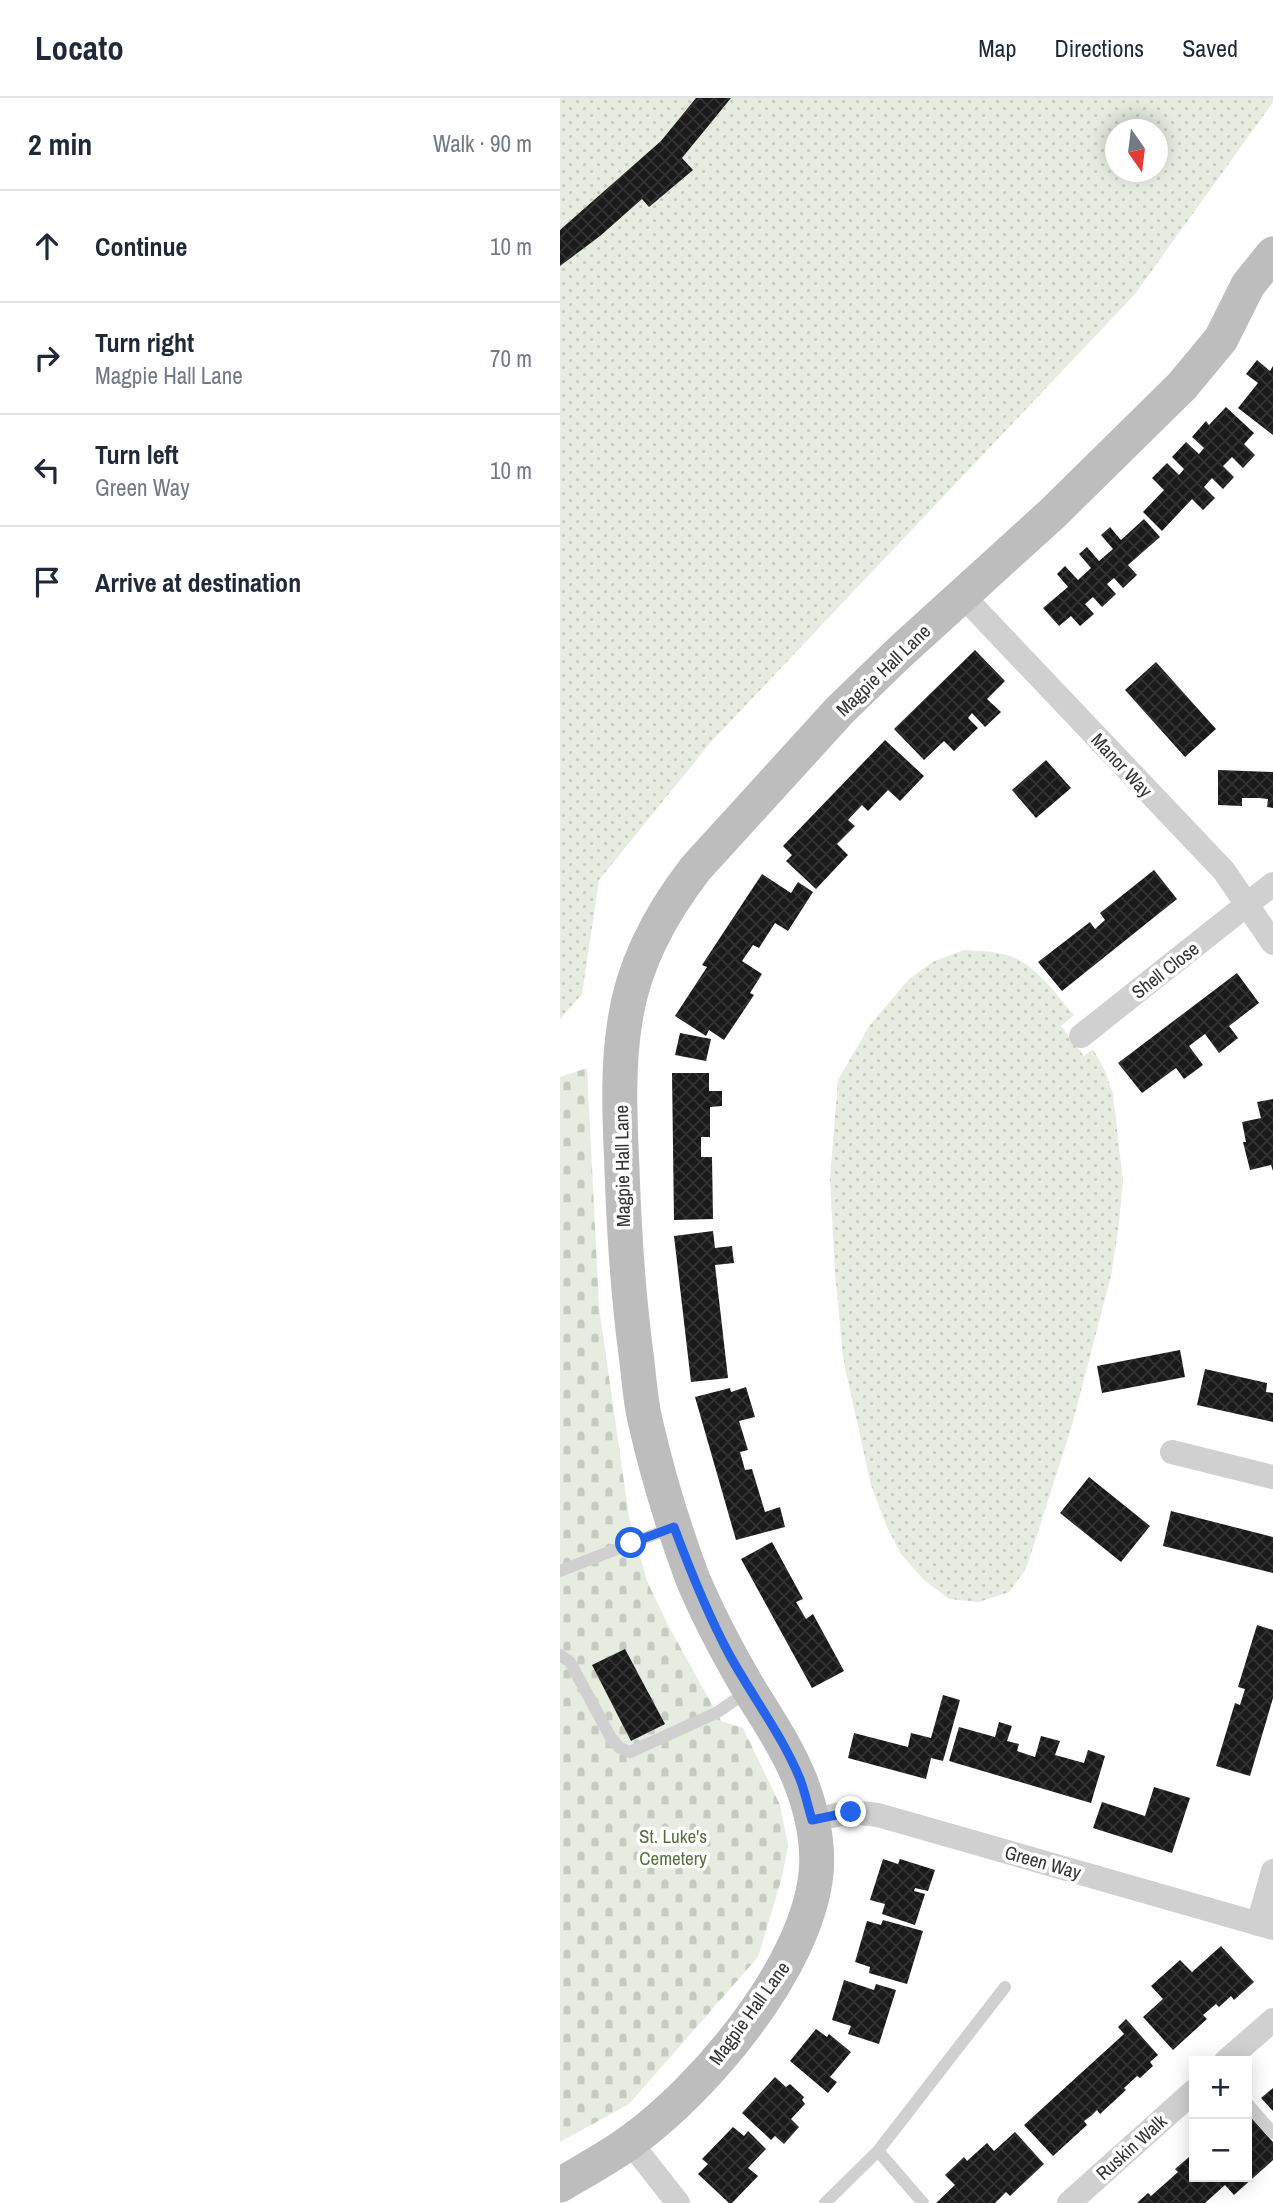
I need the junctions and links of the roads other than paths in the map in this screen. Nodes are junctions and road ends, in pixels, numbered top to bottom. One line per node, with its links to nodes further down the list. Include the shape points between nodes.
1 (1273, 254): 2 (street, Magpie Hall Lane, via 1248,285 1221,339 1182,386 1054,513)
2 (962, 594): 4 (street, Manor Way, via 1224,871); 9 (street, Magpie Hall Lane, via 840,710 696,868 661,918 636,976 625,1020 620,1081 624,1231 644,1417)
3 (1273, 884): 4 (street, Shell Close)
4 (1248, 904): 5 (street, Manor Way); 6 (street, Shell Close)
5 (1273, 943)
6 (1081, 1036)
7 (1172, 1452): 8 (street)
8 (1273, 1477)
9 (674, 1527): 10 (lane); 12 (street, Magpie Hall Lane, via 710,1618)
10 (560, 1572)
11 (560, 1655): 12 (lane, via 570,1662 611,1738 630,1752 716,1713)
12 (750, 1690): 13 (street, Magpie Hall Lane, via 800,1780)
13 (812, 1820): 15 (street, Green Way, via 851,1812 878,1815); 22 (street, Magpie Hall Lane, via 816,1871 812,1898 791,1955 744,2027 709,2069)
14 (1273, 1871): 15 (street)
15 (1266, 1926)
16 (1005, 1987): 23 (lane)
17 (1273, 2021): 18 (street)
18 (1232, 2056)
19 (1189, 2095): 28 (street, Ruskin Walk)
20 (1252, 2109): 21 (lane)
21 (1273, 2133)
22 (630, 2142): 24 (street, Magpie Hall Lane); 25 (street)
23 (878, 2151): 26 (lane); 27 (lane)
24 (560, 2185)
25 (678, 2203)
26 (825, 2203)
27 (923, 2203)
28 (1069, 2203)

